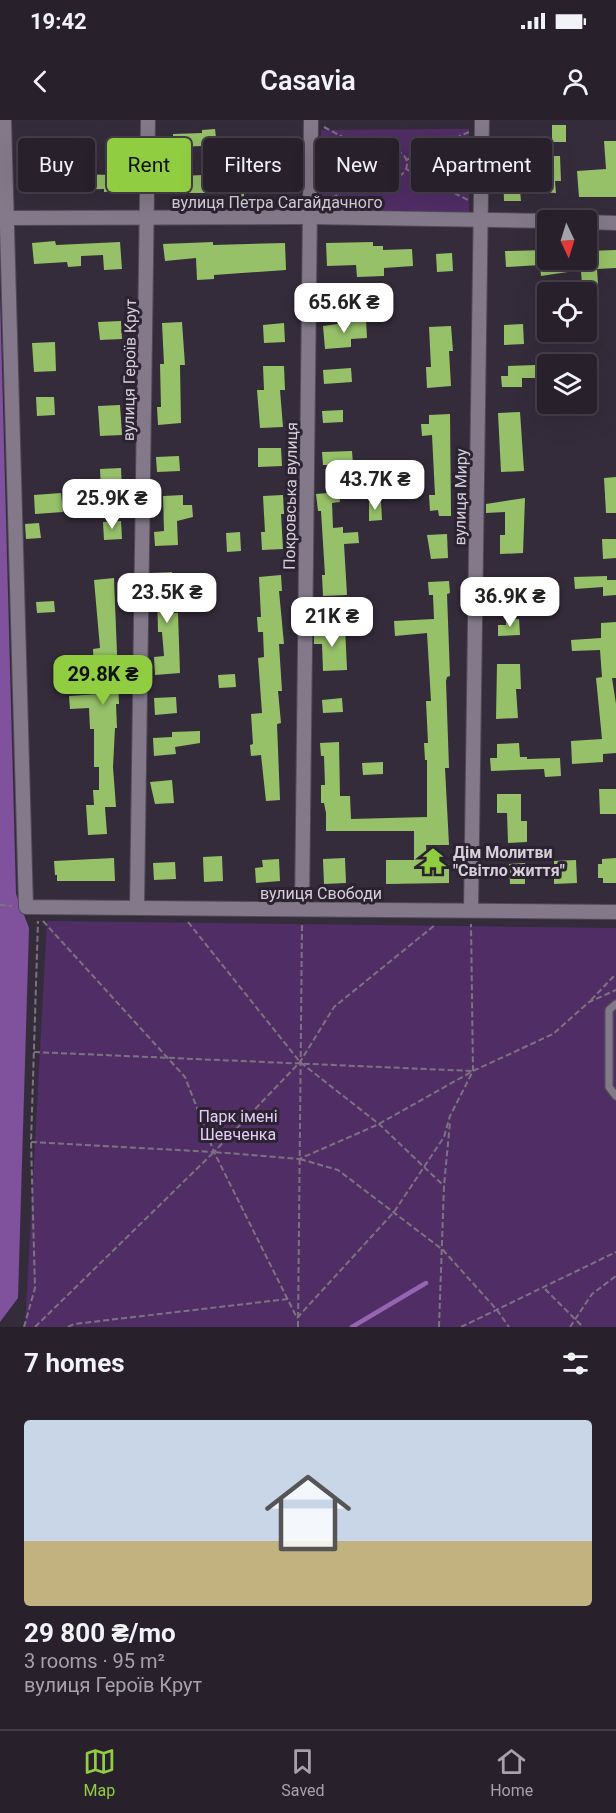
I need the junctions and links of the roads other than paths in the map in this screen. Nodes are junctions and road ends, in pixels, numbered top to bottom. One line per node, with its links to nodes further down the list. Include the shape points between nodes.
1 (4, 120): 7 (street)
2 (148, 120): 8 (street, вулиця Героїв Крут)
3 (315, 122): 5 (street, Покровська вулиця)
4 (482, 123): 6 (street, вулиця Миру)
5 (310, 213): 6 (street, вулиця Петра Сагайдачного); 8 (street, вулиця Петра Сагайдачного); 13 (street, Покровська вулиця)
6 (481, 214): 9 (street, вулиця Петра Сагайдачного); 14 (street, вулиця Миру)
7 (6, 218): 8 (street, вулиця Петра Сагайдачного); 12 (street, вулиця Свободи, via 26,907)
8 (147, 219): 12 (street, вулиця Героїв Крут)
9 (537, 220)
10 (597, 222): 11 (street)
11 (616, 223)
12 (137, 908): 13 (street, вулиця Свободи)
13 (302, 909): 14 (street, вулиця Свободи)
14 (471, 910): 15 (street, вулиця Свободи)
15 (616, 912)
16 (616, 1004): 17 (lane, via 609,1010 609,1087)
17 (616, 1096)

